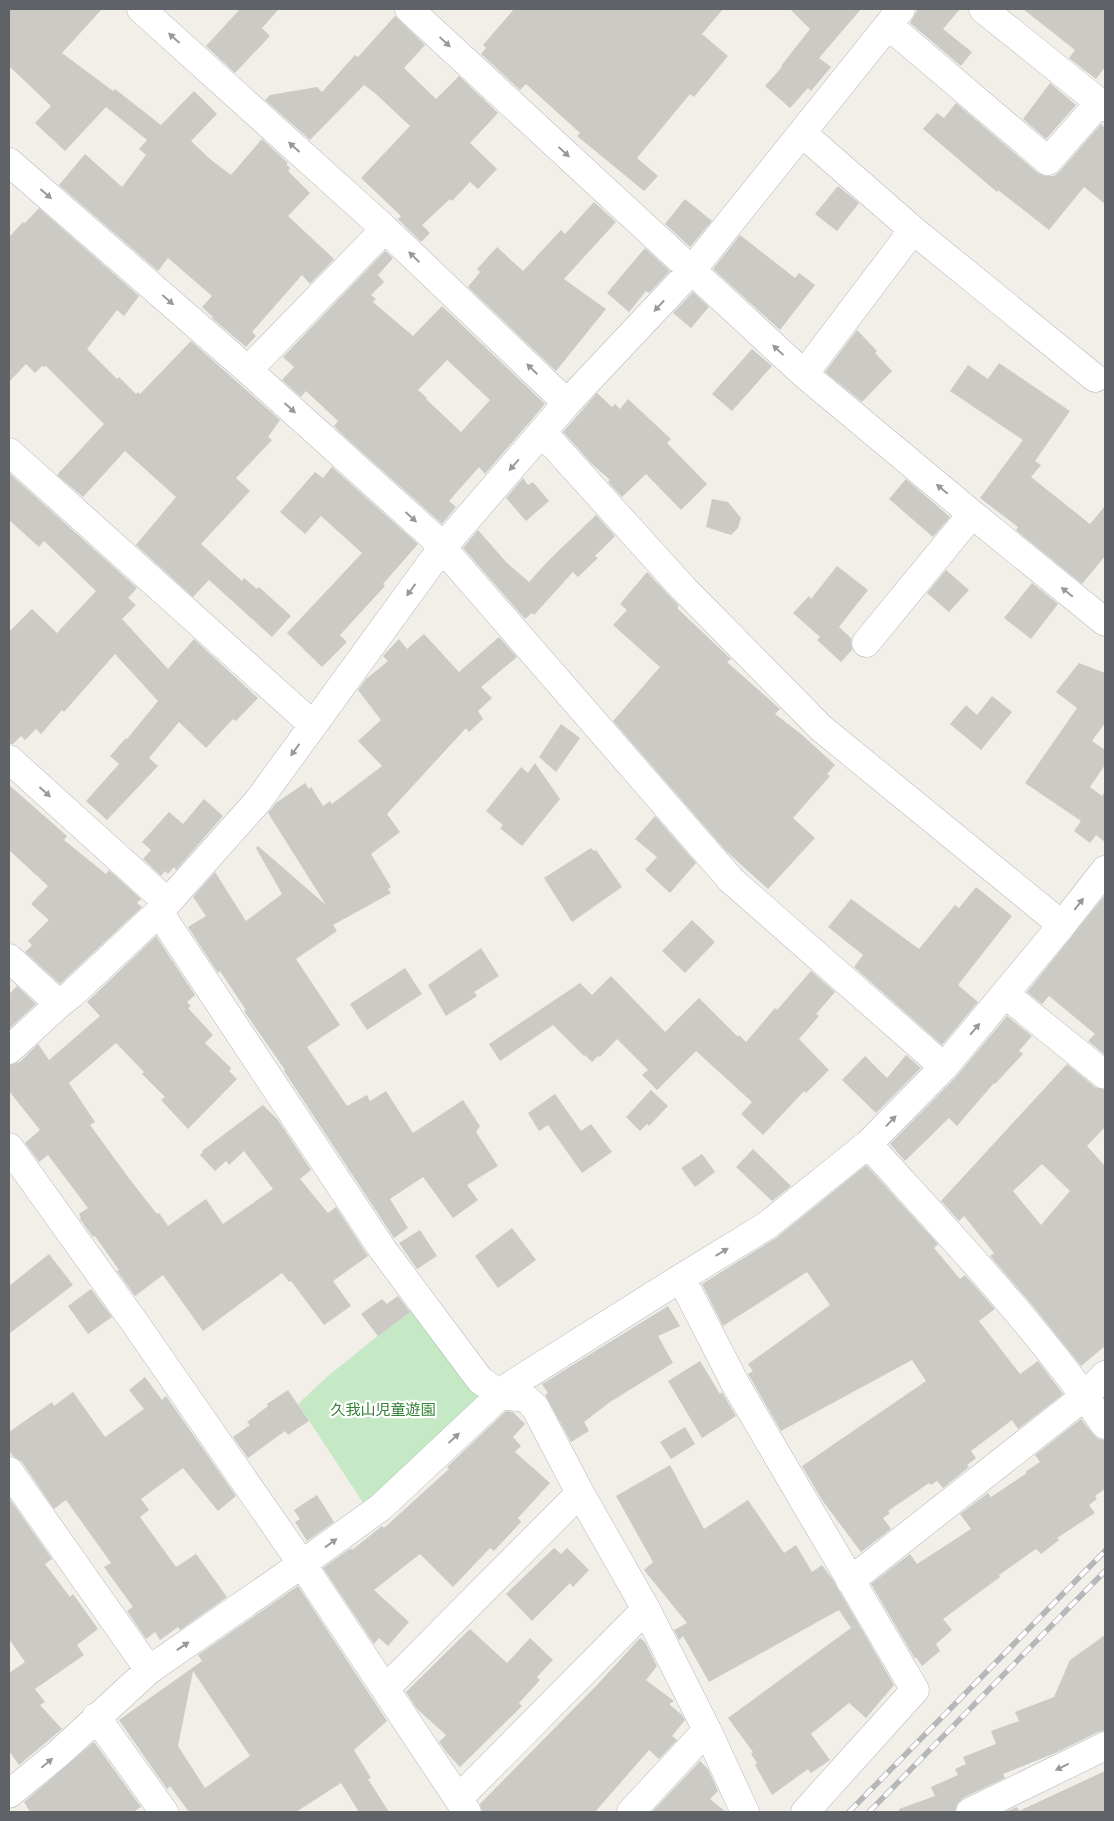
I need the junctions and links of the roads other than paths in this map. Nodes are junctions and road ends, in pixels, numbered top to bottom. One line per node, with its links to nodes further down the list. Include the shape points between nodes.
1 (141, 9): 8 (street, one-way to 1)
2 (409, 9): 10 (street, one-way to 10)
3 (983, 9): 5 (street)
4 (894, 14): 5 (street, via 1048,161); 6 (street)
5 (1102, 105)
6 (802, 133): 9 (street); 10 (street)
7 (9, 162): 11 (street, one-way to 11)
8 (385, 229): 11 (street); 14 (street, one-way to 8)
9 (912, 230): 12 (street); 13 (street)
10 (692, 270): 12 (street, one-way to 10); 14 (street, one-way to 14)
11 (248, 370): 18 (street, one-way to 18)
12 (804, 374): 17 (street, one-way to 12)
13 (1095, 378)
14 (567, 403): 15 (street)
15 (542, 432): 18 (street, one-way to 18); 25 (street, via 683,588 821,728)
16 (9, 452): 21 (street)
17 (972, 514): 19 (street, one-way to 17); 20 (street)
18 (442, 548): 21 (street, one-way to 21); 30 (street, via 731,880)
19 (1105, 622)
20 (866, 643)
21 (312, 725): 24 (street, one-way to 24, via 258,801)
22 (9, 759): 24 (street, one-way to 24)
23 (1105, 870): 25 (street, one-way to 23)
24 (163, 907): 28 (street); 36 (street, via 383,1250 480,1380)
25 (1062, 925): 27 (street)
26 (9, 958): 28 (street)
27 (1005, 994): 30 (street, one-way to 27); 31 (street)
28 (59, 1004): 29 (street)
29 (9, 1050)
30 (944, 1067): 32 (street, one-way to 30)
31 (1105, 1075)
32 (868, 1144): 34 (street, one-way to 32, via 766,1226); 37 (street, via 1006,1297)
33 (9, 1146): 41 (street)
34 (680, 1278): 36 (street, via 511,1385); 42 (street, via 736,1385)
35 (1105, 1374): 37 (street)
36 (501, 1395): 40 (street, via 525,1398 535,1406); 41 (street, one-way to 36, via 381,1507)
37 (1085, 1396): 38 (street); 42 (street)
38 (1105, 1425)
39 (9, 1471): 44 (street)
40 (580, 1493): 43 (street); 45 (street)
41 (302, 1564): 44 (street, one-way to 41); 45 (street)
42 (850, 1581): 54 (street, via 915,1690)
43 (646, 1609): 47 (street); 50 (street)
44 (149, 1670): 46 (street)
45 (386, 1688): 50 (street)
46 (96, 1717): 49 (street, one-way to 46, via 59,1753); 51 (street)
47 (707, 1730): 52 (street); 53 (street)
48 (1105, 1746): 55 (street, one-way to 55)
49 (12, 1784)
50 (463, 1805)
51 (164, 1812)
52 (631, 1812)
53 (745, 1812)
54 (805, 1812)
55 (973, 1812)

